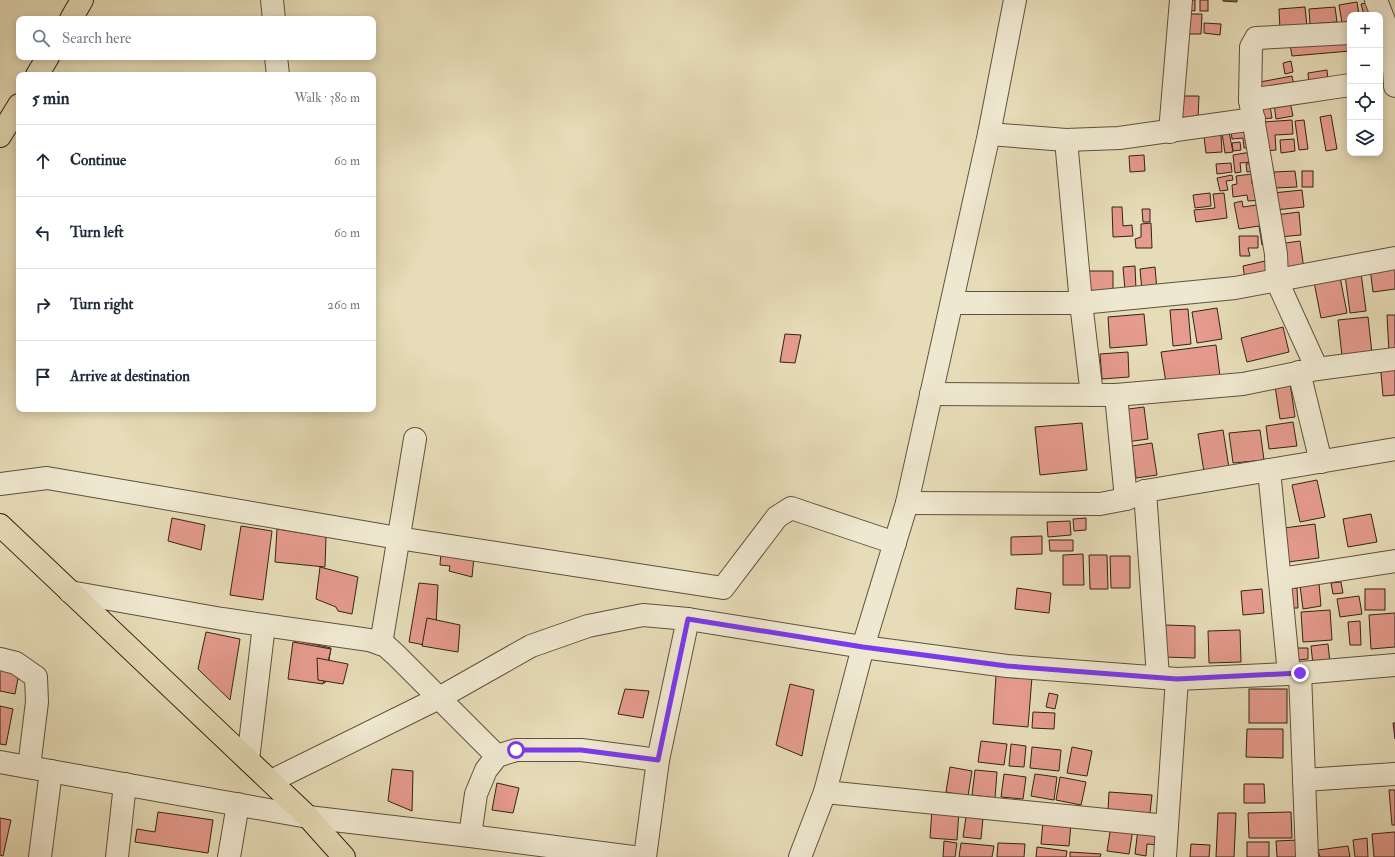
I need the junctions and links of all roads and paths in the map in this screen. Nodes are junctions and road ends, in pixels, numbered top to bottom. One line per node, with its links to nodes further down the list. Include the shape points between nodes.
1 (82, 0): 6 (main road)
2 (272, 0): 7 (street)
3 (1015, 0): 21 (street)
4 (1182, 0): 20 (street)
5 (1376, 0): 8 (street)
6 (73, 16)
7 (274, 16)
8 (1384, 32): 14 (street, via 1393,52)
9 (1347, 33): 19 (street, via 1256,38 1251,47)
10 (46, 60): 12 (main road)
11 (276, 60): 13 (street)
12 (39, 72)
13 (278, 72)
14 (1395, 78): 15 (street); 17 (street)
15 (1383, 80)
16 (1347, 86): 19 (street)
17 (1395, 86)
18 (16, 110): 22 (main road)
19 (1252, 110): 20 (street); 25 (street, via 1276,254)
20 (1170, 132): 23 (street, via 1119,138)
21 (989, 134): 23 (street); 26 (street)
22 (0, 136)
23 (1066, 140): 27 (street)
24 (1395, 258): 25 (street)
25 (1277, 281): 27 (street, via 1235,288); 29 (street)
26 (952, 303): 27 (street); 30 (street)
27 (1081, 303): 31 (street)
28 (1395, 359): 29 (street)
29 (1308, 370): 32 (street, via 1243,384); 35 (street)
30 (931, 394): 31 (street); 39 (street)
31 (1092, 395): 32 (street)
32 (1116, 395): 38 (street)
33 (415, 439): 41 (street)
34 (1395, 449): 35 (street)
35 (1321, 462): 36 (street)
36 (1269, 470): 38 (street); 44 (street)
37 (0, 484): 41 (street, via 47,478)
38 (1136, 495): 39 (street, via 1100,504); 53 (street)
39 (907, 503): 42 (street)
40 (0, 525): 45 (main road)
41 (398, 538): 42 (street, via 723,588 777,517 791,508); 48 (street)
42 (895, 543): 49 (street)
43 (1395, 561): 44 (street)
44 (1280, 579): 52 (street)
45 (70, 592): 47 (street); 56 (main road)
46 (688, 619): 49 (street); 54 (street, via 643,615 588,626 531,646); 57 (street)
47 (264, 625): 48 (street, via 369,640); 56 (street)
48 (381, 644): 54 (street, via 396,654)
49 (863, 647): 53 (street, via 1007,666); 65 (street)
50 (0, 659): 59 (street, via 16,663 36,677 37,702)
51 (1395, 665): 52 (street)
52 (1294, 673): 53 (street); 62 (street)
53 (1167, 678): 68 (street)
54 (439, 698): 55 (street); 63 (street)
55 (497, 756): 57 (street, via 516,750 581,750); 69 (street, via 486,770 476,794)
56 (248, 760): 63 (main road)
57 (658, 760): 76 (street)
58 (0, 762): 59 (street)
59 (29, 767): 60 (street)
60 (51, 771): 64 (street); 72 (street)
61 (1395, 774): 62 (street)
62 (1304, 780): 79 (street)
63 (270, 782): 67 (main road)
64 (125, 784): 66 (street); 73 (street)
65 (825, 792): 68 (street); 77 (street)
66 (238, 804): 67 (street); 74 (street)
67 (308, 817): 69 (street); 71 (main road)
68 (1167, 826): 78 (street)
69 (470, 836): 70 (street)
70 (579, 854): 75 (street)
71 (340, 855)
72 (40, 857)
73 (117, 857)
74 (229, 857)
75 (633, 857)
76 (645, 857)
77 (800, 857)
78 (1165, 857)
79 (1307, 857)

